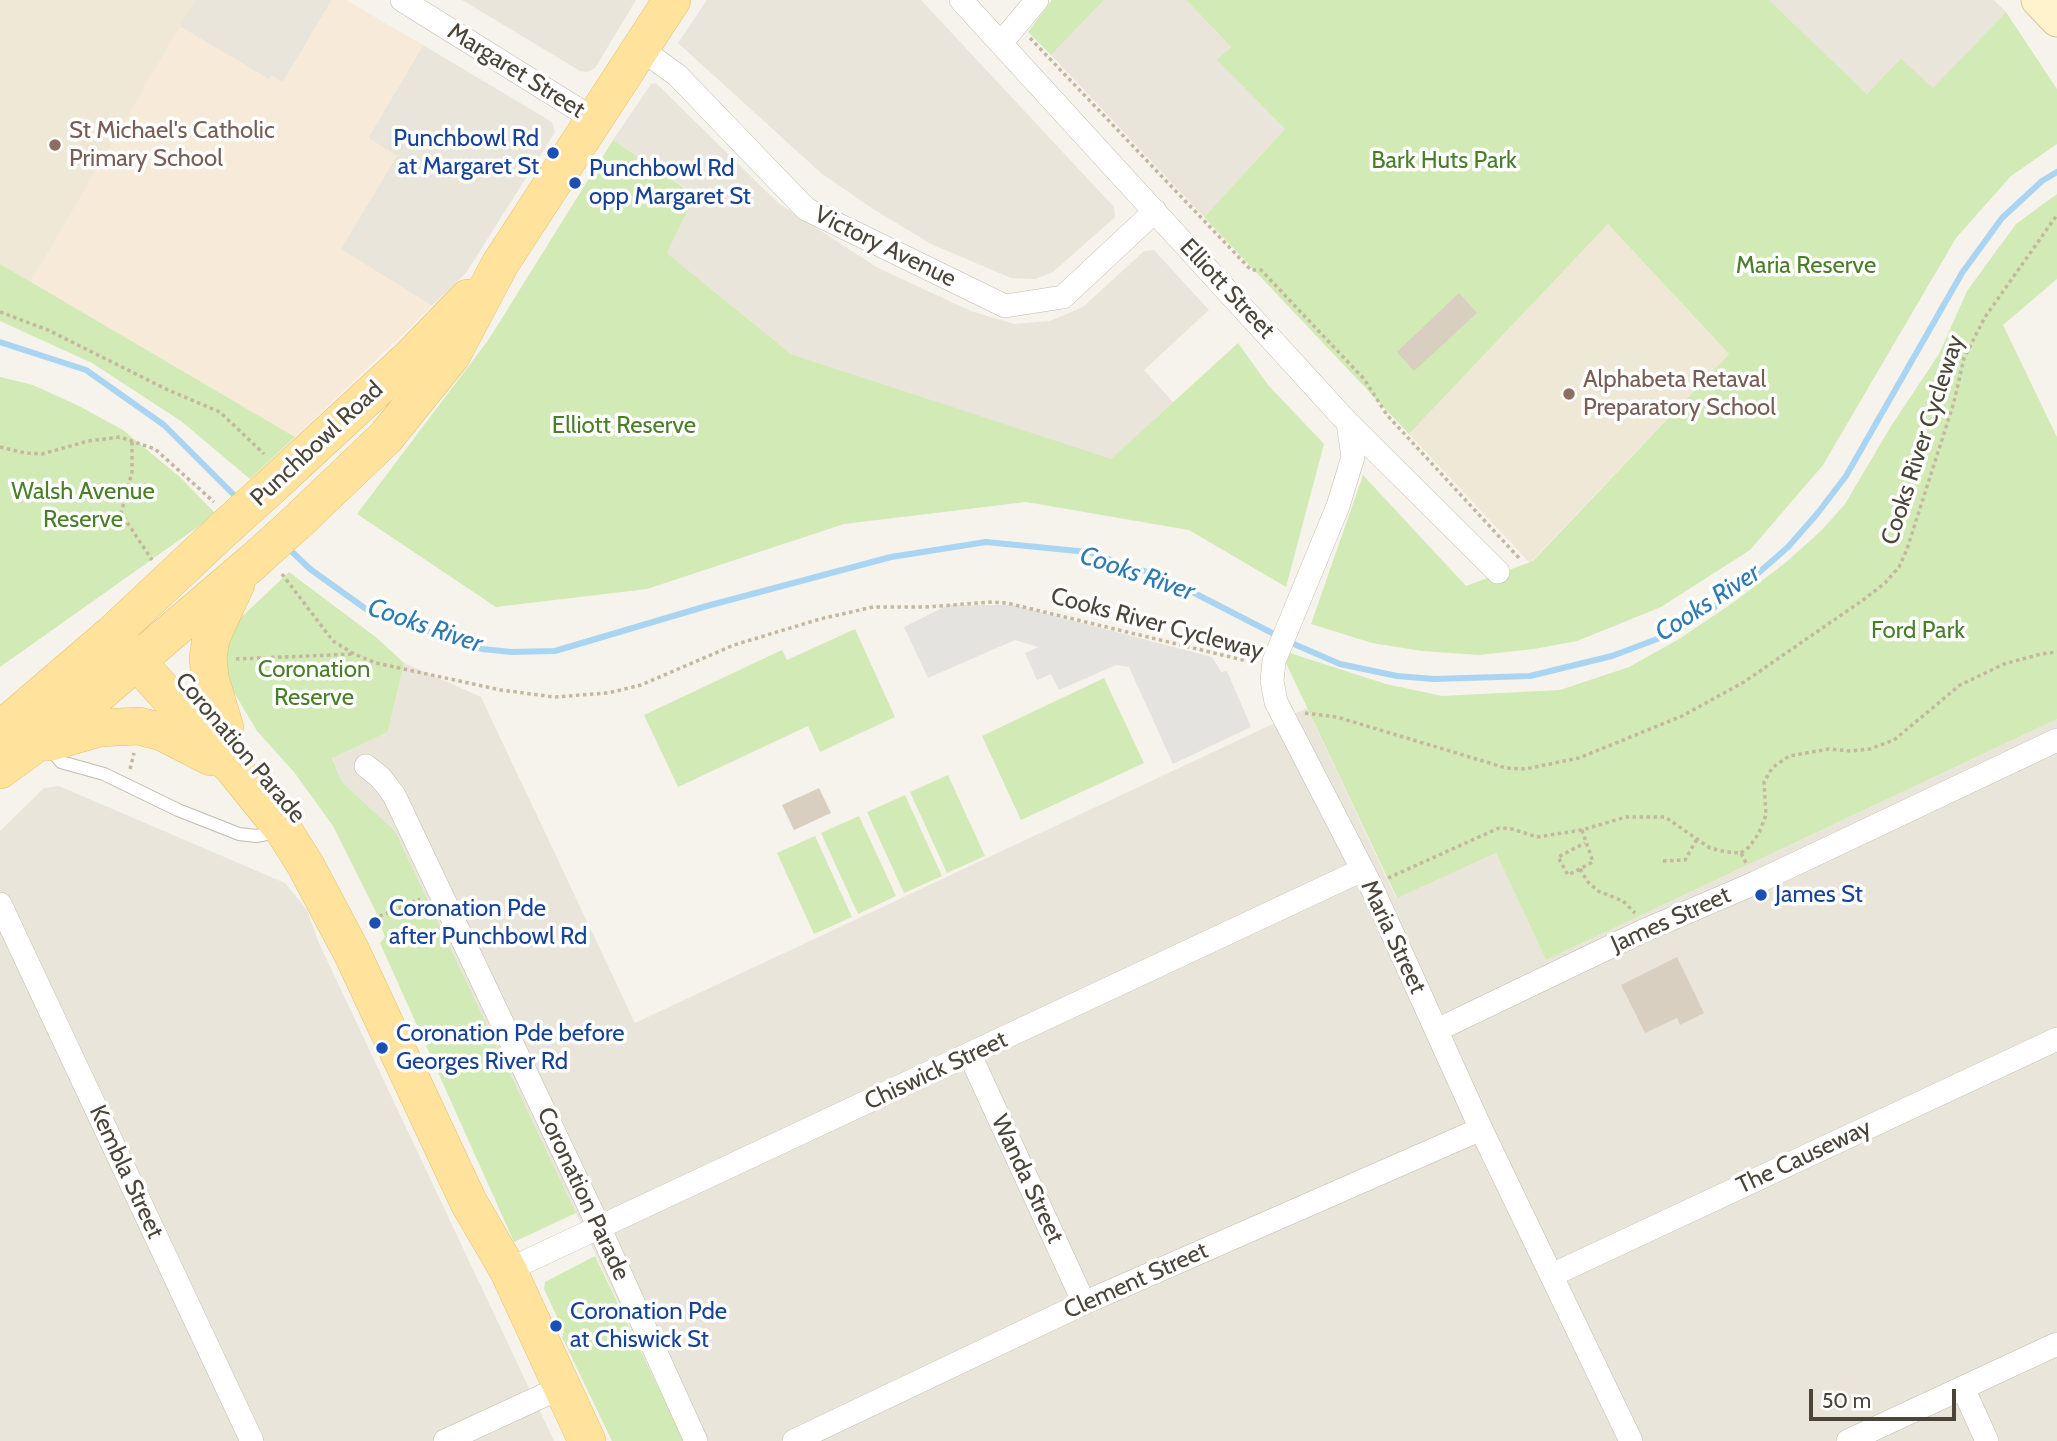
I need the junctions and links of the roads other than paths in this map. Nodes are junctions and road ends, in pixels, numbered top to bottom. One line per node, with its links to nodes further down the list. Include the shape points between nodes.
1 (402, 0): 9 (street, Margaret Street)
2 (672, 0): 8 (main road, Punchbowl Road)
3 (961, 0): 7 (street, Elliott Street)
4 (1037, 0): 7 (street)
5 (2038, 0): 6 (main road)
6 (2057, 20)
7 (1001, 43): 10 (street, Elliott Street)
8 (641, 49): 9 (main road, Punchbowl Road); 10 (street, Victory Avenue, via 677,75 806,209 1005,306 1063,297)
9 (595, 120): 11 (main road, Punchbowl Road)
10 (1155, 211): 12 (street, Elliott Street)
11 (500, 264): 13 (main road, Punchbowl Road, bridge, via 452,355 424,391 386,437 296,523); 15 (main road, Punchbowl Road, bridge, via 411,357 267,474)
12 (1349, 423): 14 (street, Elliott Street); 23 (street, Maria Street, via 1353,457 1338,506 1273,667 1276,702)
13 (260, 568): 16 (main road, Punchbowl Road); 17 (main road, via 219,620 211,638 210,678)
14 (1498, 572)
15 (120, 626): 16 (main road, Coronation Parade); 19 (main road, Punchbowl Road)
16 (154, 647): 17 (main road, Coronation Parade); 19 (main road, Punchbowl Road, via 67,721); 21 (main road, Coronation Parade)
17 (225, 728): 30 (main road, Coronation Parade, via 277,784 327,863 376,959 481,1191)
18 (2057, 740): 25 (street, James Street)
19 (16, 749): 21 (main road, via 99,728 139,726 162,732); 22 (lane, Coronation Parade, via 104,774 239,834)
20 (366, 766): 29 (street, Coronation Parade, via 394,795)
21 (234, 769): 22 (main road, Coronation Parade)
22 (284, 831): 30 (main road, Coronation Parade, via 326,900 469,1203)
23 (1367, 878): 25 (street, Maria Street); 27 (street, Chiswick Street)
24 (0, 904): 36 (street, Kembla Street)
25 (1437, 1030): 28 (street, Maria Street)
26 (2057, 1039): 31 (street, The Causeway)
27 (970, 1055): 29 (street, Chiswick Street); 32 (street, Wanda Street)
28 (1481, 1129): 31 (street, Maria Street); 32 (street, Clement Street)
29 (599, 1227): 30 (street, Chiswick Street); 39 (street, Coronation Parade)
30 (508, 1270): 34 (main road, Coronation Parade)
31 (1552, 1275): 41 (street, Maria Street)
32 (1084, 1303): 40 (street, Clement Street)
33 (2057, 1344): 35 (street)
34 (562, 1387): 37 (street); 38 (main road, Coronation Parade)
35 (1963, 1388): 42 (street); 43 (street)
36 (252, 1441)
37 (445, 1441)
38 (587, 1441)
39 (696, 1441)
40 (794, 1441)
41 (1631, 1441)
42 (1848, 1441)
43 (1987, 1441)

